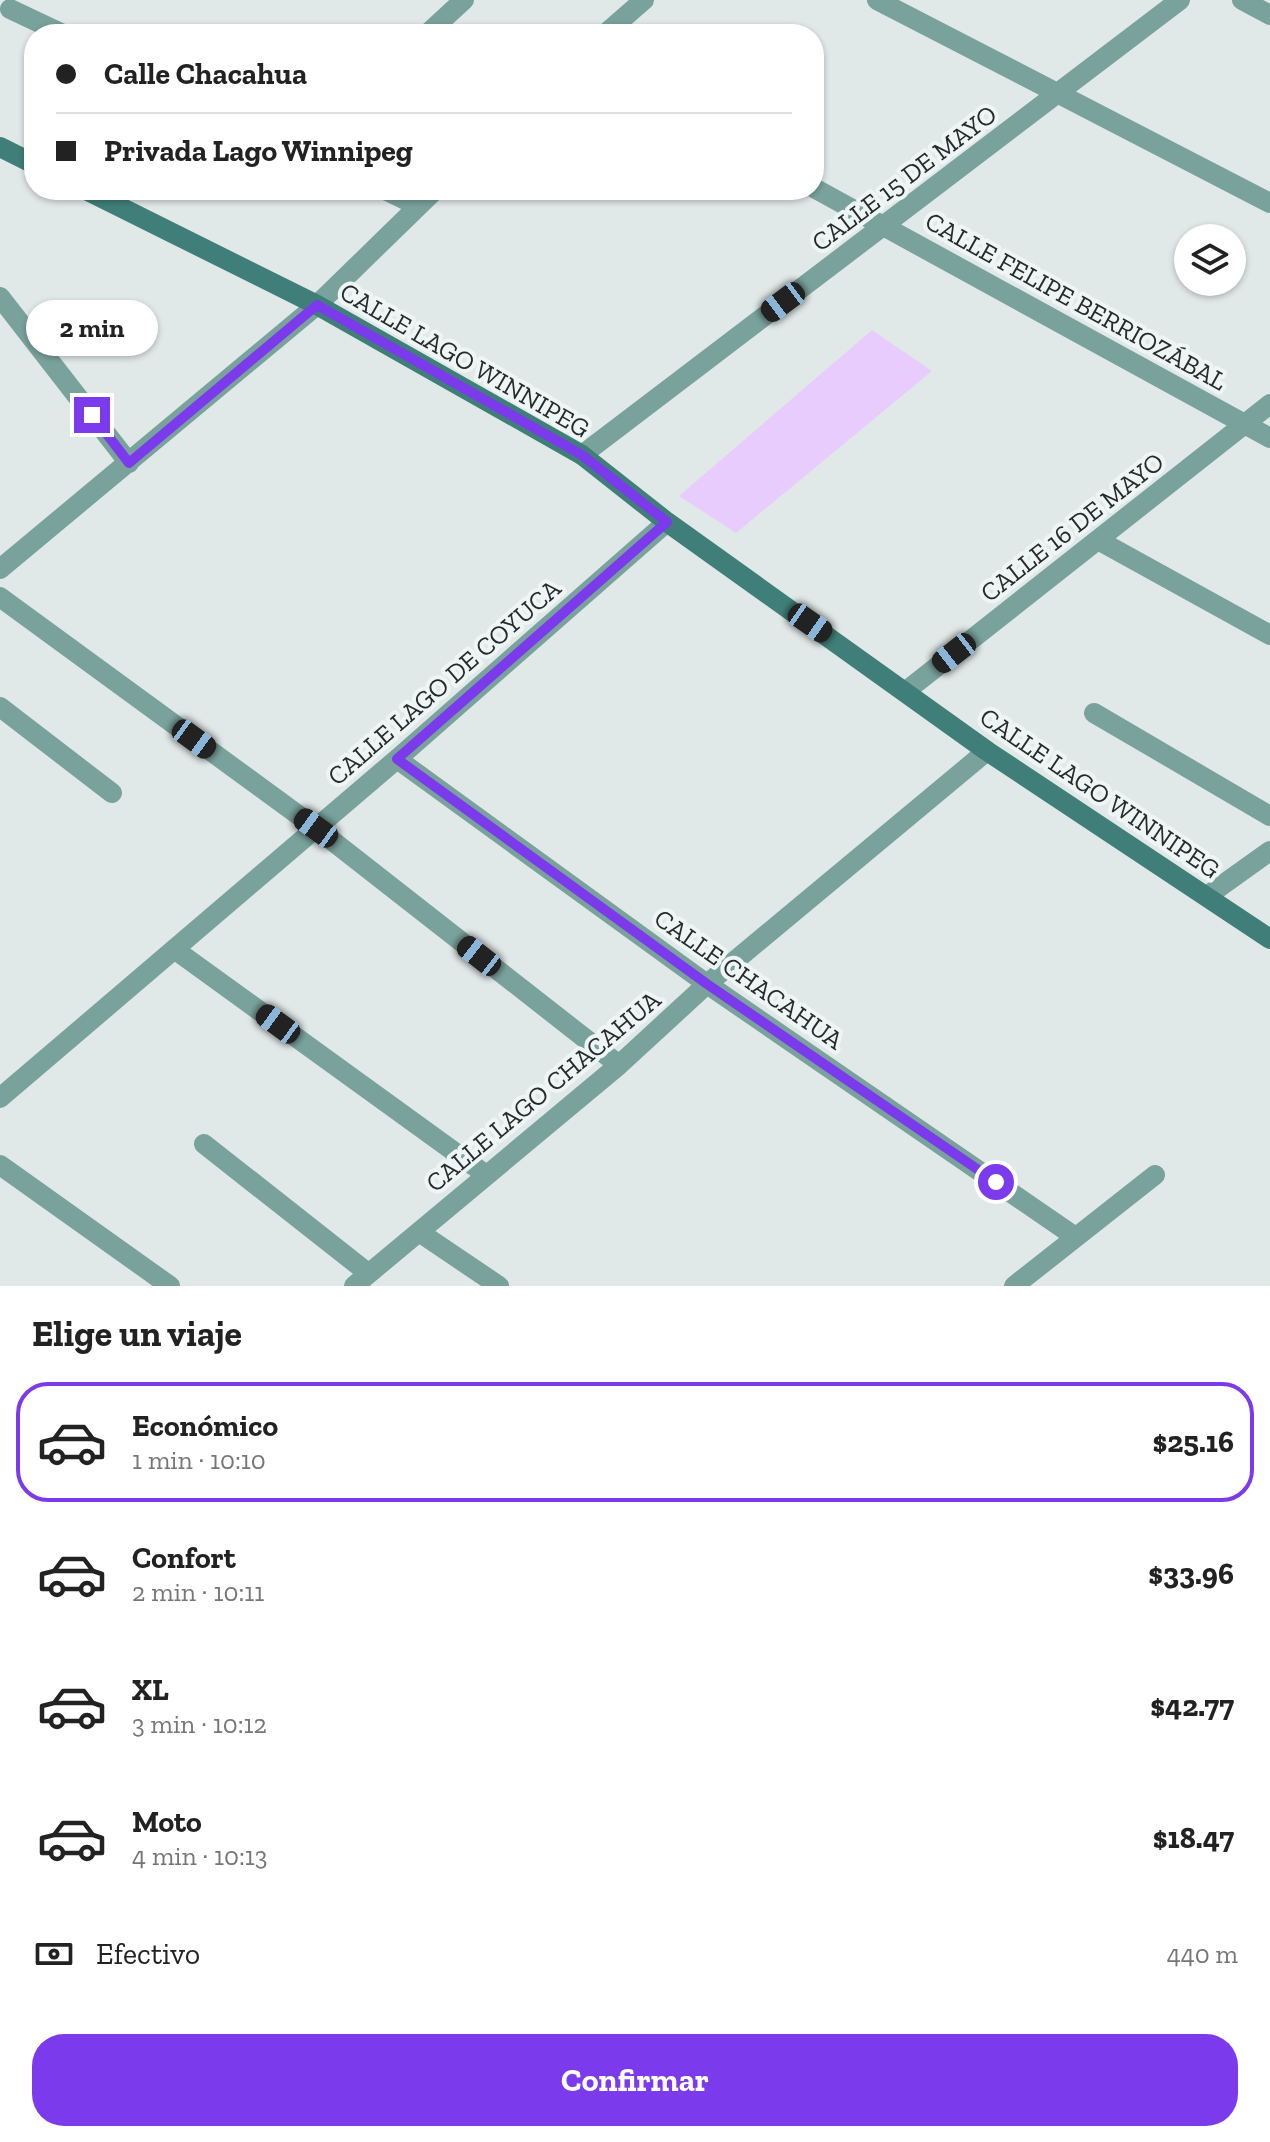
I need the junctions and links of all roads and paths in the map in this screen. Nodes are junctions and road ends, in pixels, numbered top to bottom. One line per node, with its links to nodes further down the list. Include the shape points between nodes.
1 (464, 0): 9 (street)
2 (644, 0): 10 (street)
3 (877, 0): 11 (street)
4 (1180, 0): 11 (street, CALLE 15 DE MAYO)
5 (1242, 0): 7 (street)
6 (10, 9): 8 (street)
7 (1270, 15)
8 (42, 24)
9 (438, 24)
10 (616, 24)
11 (1060, 93): 18 (street); 20 (street, CALLE 15 DE MAYO)
12 (0, 147): 13 (main road)
13 (24, 159)
14 (824, 193): 20 (street, CALLE FELIPE BERRIOZÁBAL)
15 (106, 200): 22 (main road, CALLE LAGO WINNIPEG)
16 (406, 200): 19 (street)
17 (424, 200): 19 (street)
18 (1270, 203)
19 (418, 206): 22 (street)
20 (884, 226): 24 (street, CALLE FELIPE BERRIOZÁBAL); 26 (street, CALLE 15 DE MAYO)
21 (0, 297): 27 (street)
22 (317, 305): 26 (main road, CALLE LAGO WINNIPEG); 27 (street)
23 (1270, 404): 24 (street, CALLE 16 DE MAYO)
24 (1245, 423): 25 (street, CALLE FELIPE BERRIOZÁBAL); 29 (street, CALLE 16 DE MAYO)
25 (1270, 438)
26 (582, 455): 28 (main road, CALLE LAGO WINNIPEG)
27 (129, 463): 30 (street)
28 (667, 522): 33 (main road, CALLE LAGO WINNIPEG); 37 (street, CALLE LAGO DE COYUCA)
29 (1098, 540): 32 (street); 33 (street, CALLE 16 DE MAYO)
30 (0, 569)
31 (0, 597): 40 (street)
32 (1270, 635)
33 (906, 691): 36 (main road, CALLE LAGO WINNIPEG)
34 (0, 707): 38 (street)
35 (1094, 713): 39 (street)
36 (987, 751): 42 (main road, CALLE LAGO WINNIPEG); 45 (street, CALLE LAGO CHACAHUA)
37 (397, 759): 40 (street, CALLE LAGO DE COYUCA); 45 (street, CALLE CHACAHUA)
38 (112, 793)
39 (1270, 816)
40 (316, 828): 44 (street, CALLE LAGO DE COYUCA); 46 (street)
41 (1270, 851): 42 (street)
42 (1207, 896): 43 (main road, CALLE LAGO WINNIPEG)
43 (1270, 939)
44 (174, 949): 47 (street, CALLE LAGO DE COYUCA); 50 (street)
45 (707, 984): 46 (street, CALLE LAGO CHACAHUA); 53 (street, CALLE CHACAHUA)
46 (619, 1065): 50 (street, CALLE LAGO CHACAHUA)
47 (0, 1098)
48 (204, 1144): 54 (street)
49 (0, 1165): 55 (street)
50 (485, 1174): 52 (street, CALLE LAGO CHACAHUA)
51 (1155, 1175): 53 (street)
52 (419, 1232): 54 (street, CALLE LAGO CHACAHUA); 56 (street)
53 (1074, 1236): 57 (street)
54 (361, 1280)
55 (170, 1286)
56 (499, 1286)
57 (1014, 1286)

